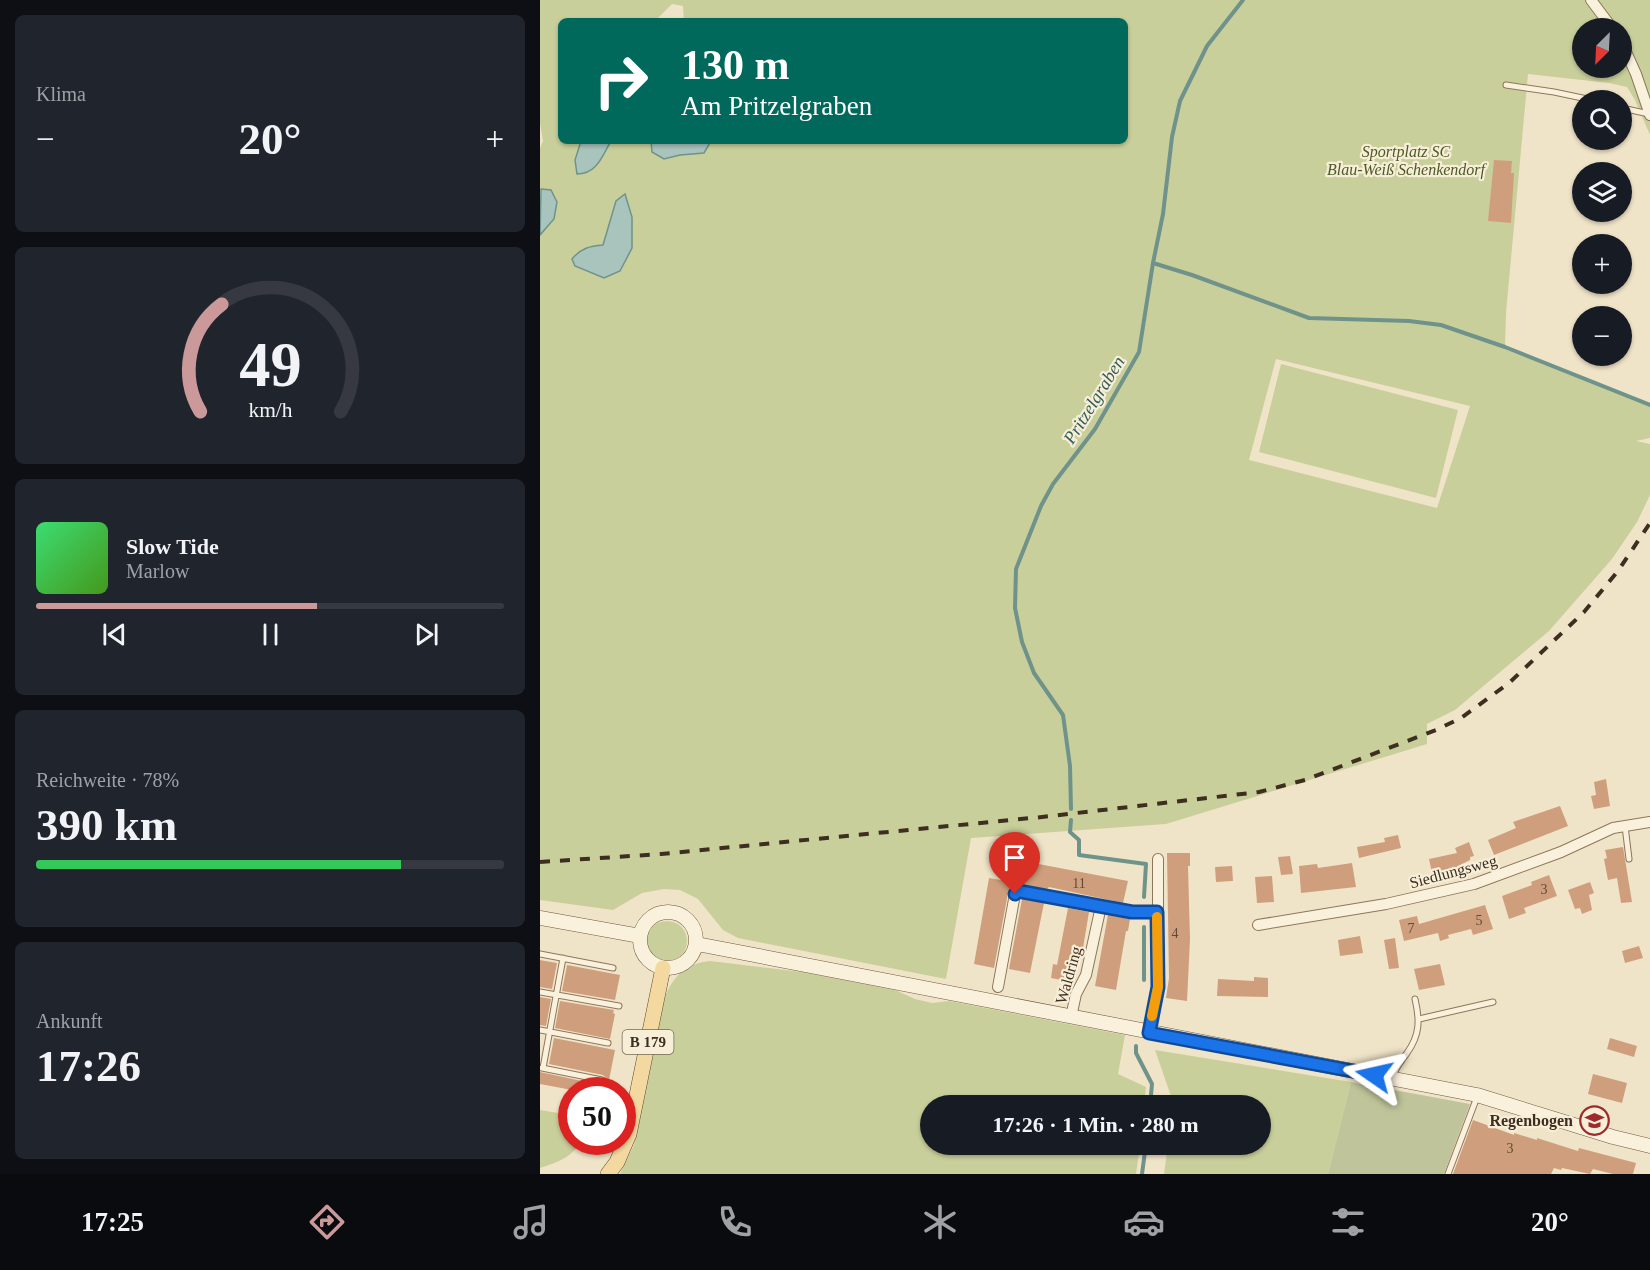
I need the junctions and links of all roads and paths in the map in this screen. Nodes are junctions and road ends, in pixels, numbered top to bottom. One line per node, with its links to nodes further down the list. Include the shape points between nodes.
1 (1591, 0): 2 (street)
2 (1604, 18)
3 (1632, 65): 7 (street)
4 (1506, 85): 5 (lane)
5 (1572, 96)
6 (1632, 110): 7 (lane)
7 (1650, 115)
8 (1650, 822): 9 (street, Siedlungsweg)
9 (1625, 826): 11 (lane); 15 (street, Siedlungsweg, via 1474,884 1386,904)
10 (1158, 859): 13 (street)
11 (1629, 859)
12 (1101, 906): 13 (street); 22 (street, via 1018,891); 28 (street, Waldring, via 1086,975 1076,994)
13 (1157, 912): 32 (street, via 1158,987)
14 (540, 918): 16 (main road)
15 (1258, 925)
16 (640, 936): 17 (main road, via 647,920 672,911 694,927); 21 (main road, via 648,960)
17 (697, 944): 21 (main road, via 688,960); 28 (main road)
18 (540, 954): 19 (lane)
19 (563, 958): 20 (lane); 24 (lane)
20 (614, 968)
21 (663, 968): 39 (main road, B 179, via 629,1134)
22 (998, 987)
23 (540, 992): 24 (lane)
24 (557, 995): 27 (lane); 31 (lane)
25 (1415, 999): 29 (lane)
26 (1492, 1002): 29 (lane)
27 (619, 1006)
28 (1071, 1017): 32 (main road)
29 (1419, 1019): 36 (lane, via 1415,1040 1396,1066)
30 (540, 1030): 31 (lane)
31 (550, 1032): 33 (lane); 34 (lane)
32 (1149, 1033): 36 (main road)
33 (608, 1043)
34 (542, 1068): 35 (lane)
35 (587, 1077)
36 (1393, 1079): 37 (main road)
37 (1477, 1095): 38 (main road); 40 (lane)
38 (1650, 1146)
39 (608, 1174)
40 (1448, 1174)

